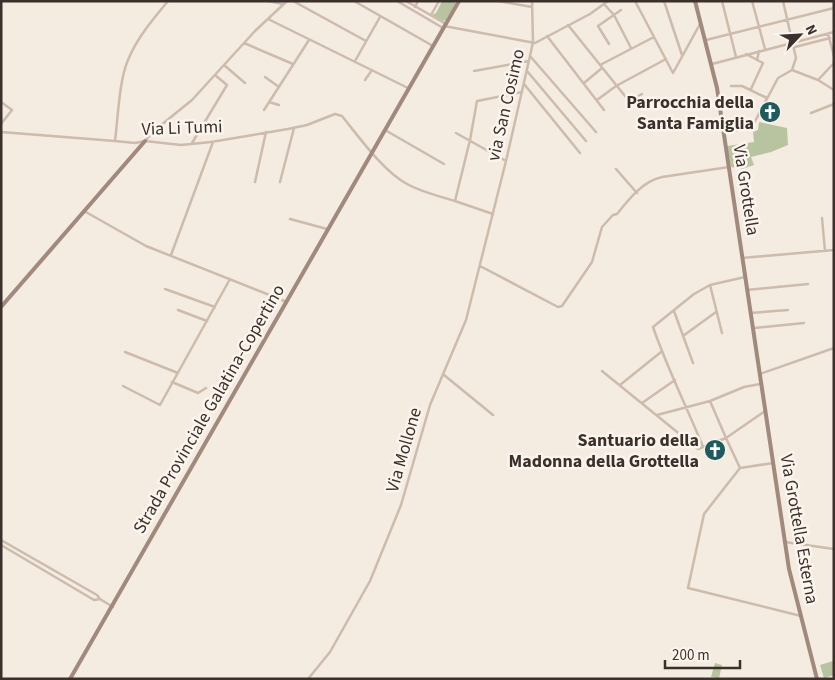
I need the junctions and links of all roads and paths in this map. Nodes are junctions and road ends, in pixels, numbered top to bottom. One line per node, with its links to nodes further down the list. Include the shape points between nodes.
1 (168, 1): 106 (street, via 150,22 128,60)
2 (268, 1): 20 (street)
3 (287, 1): 20 (street)
4 (293, 1): 43 (street)
5 (354, 1): 28 (street)
6 (397, 1): 33 (street)
7 (406, 1): 22 (street)
8 (418, 1): 22 (street)
9 (439, 1): 27 (street)
10 (459, 1): 33 (street, Strada Provinciale Galatina-Copertino)
11 (498, 1): 23 (street)
12 (532, 1): 23 (street, via San Cosimo)
13 (608, 1): 21 (street)
14 (635, 1): 39 (street)
15 (664, 1): 54 (street)
16 (695, 1): 31 (street, Via Grottella)
17 (722, 1): 36 (street)
18 (752, 1): 34 (street)
19 (784, 1): 30 (street)
20 (283, 4): 29 (street)
21 (604, 4): 26 (street); 32 (street)
22 (415, 7): 27 (street)
23 (532, 7): 44 (street, via San Cosimo)
24 (834, 8): 30 (street)
25 (621, 10): 26 (street)
26 (614, 15): 47 (street, via 598,26); 50 (street)
27 (431, 16): 33 (street)
28 (380, 17): 43 (street); 48 (street)
29 (268, 19): 41 (street); 46 (street)
30 (788, 19): 34 (street); 45 (street)
31 (701, 21): 42 (street, Via Grottella); 54 (street)
32 (568, 25): 38 (street); 66 (street)
33 (444, 26): 44 (street); 48 (street, Strada Provinciale Galatina-Copertino)
34 (758, 27): 36 (street); 51 (street)
35 (834, 32): 37 (street)
36 (730, 34): 42 (street); 57 (street)
37 (828, 34): 40 (street); 45 (street)
38 (547, 36): 44 (street); 76 (street)
39 (654, 37): 50 (street); 58 (street)
40 (830, 38): 49 (street); 56 (street)
41 (309, 40): 60 (street); 62 (street)
42 (706, 40): 63 (street, Via Grottella)
43 (366, 41): 60 (street)
44 (532, 42): 55 (street, via San Cosimo)
45 (794, 42): 49 (street); 51 (street)
46 (244, 43): 62 (street); 65 (street)
47 (609, 44)
48 (433, 46): 81 (street, Strada Provinciale Galatina-Copertino)
49 (795, 47): 69 (street)
50 (631, 48): 66 (street)
51 (765, 49): 52 (street)
52 (759, 51): 53 (street); 59 (street)
53 (746, 54): 57 (street); 59 (street)
54 (682, 55): 58 (street, via 672,73)
55 (530, 56): 61 (street, via San Cosimo); 100 (street)
56 (834, 56)
57 (736, 57): 63 (street)
58 (666, 59): 78 (street)
59 (757, 60): 82 (street, via 763,63)
60 (355, 61): 67 (street)
61 (529, 61): 68 (street, via San Cosimo); 70 (street)
62 (294, 64): 80 (street)
63 (712, 64): 102 (street, Via Grottella)
64 (834, 64): 74 (street)
65 (224, 65): 71 (street); 75 (street)
66 (601, 66): 76 (street); 78 (street)
67 (372, 70): 73 (street); 81 (street)
68 (527, 70): 77 (street, via San Cosimo); 105 (street)
69 (792, 70): 74 (street); 86 (street, via 778,78)
70 (474, 71)
71 (215, 75): 104 (street); 108 (street, via 227,85)
72 (265, 77): 80 (street)
73 (365, 80)
74 (818, 80): 83 (street)
75 (245, 83)
76 (584, 83): 87 (street)
77 (524, 84): 84 (street, via San Cosimo); 110 (street)
78 (616, 86): 85 (street, via 629,101); 87 (street)
79 (731, 86): 82 (street)
80 (279, 87): 89 (street)
81 (408, 88): 97 (street, Strada Provinciale Galatina-Copertino)
82 (751, 89): 86 (street)
83 (834, 90)
84 (522, 92): 103 (street, via 477,101); 111 (street, via San Cosimo)
85 (642, 94)
86 (768, 98): 102 (street, via 752,127)
87 (597, 100): 93 (street)
88 (1, 102): 95 (street, via 12,110)
89 (269, 102): 91 (street); 92 (street)
90 (834, 104): 94 (street)
91 (278, 105)
92 (264, 110)
93 (604, 110)
94 (811, 113)
95 (1, 124)
96 (294, 128): 99 (street, Via Li Tumi); 109 (street, Via Li Tumi, via 339,114); 116 (street)
97 (385, 130): 109 (street, Strada Provinciale Galatina-Copertino); 112 (street)
98 (1, 132): 106 (street, Via Li Tumi)
99 (266, 132): 107 (street, Via Li Tumi); 115 (street)
100 (596, 132)
101 (456, 133): 103 (street)
102 (724, 133): 113 (street, Via Grottella)
103 (470, 140): 111 (street); 118 (street)
104 (145, 141): 106 (street, Via Li Tumi); 108 (street, Via Li Tumi); 119 (street)
105 (586, 141)
106 (115, 142)
107 (213, 142): 108 (street, Via Li Tumi); 126 (street)
108 (192, 143)
109 (372, 153): 118 (street, via 408,185); 123 (street, Strada Provinciale Galatina-Copertino)
110 (580, 153)
111 (506, 161): 120 (street, via San Cosimo)
112 (444, 164)
113 (729, 167): 117 (street, via 652,179); 127 (street, Via Grottella)
114 (616, 169): 117 (street)
115 (255, 182)
116 (280, 182)
117 (637, 193): 128 (street, via 602,227 592,262 562,306 558,307)
118 (454, 201): 120 (street)
119 (84, 211): 126 (street, via 146,246); 136 (street)
120 (493, 214): 128 (street, Via Mollone)
121 (822, 218): 125 (street)
122 (290, 219): 123 (street)
123 (329, 229): 135 (street, Strada Provinciale Galatina-Copertino)
124 (834, 250): 125 (street)
125 (825, 251): 127 (street)
126 (171, 255): 130 (street)
127 (742, 258): 129 (street, Via Grottella)
128 (480, 266): 154 (street, Via Mollone, via 466,320)
129 (745, 277): 132 (street); 134 (street, Via Grottella)
130 (230, 279): 135 (street); 137 (street)
131 (808, 284): 134 (street)
132 (710, 285): 140 (street); 141 (street)
133 (165, 289): 137 (street)
134 (747, 290): 142 (street, Via Grottella)
135 (286, 302): 177 (street, Strada Provinciale Galatina-Copertino)
136 (1, 306)
137 (214, 307): 143 (street)
138 (178, 310): 143 (street)
139 (788, 310): 142 (street)
140 (674, 311): 147 (street); 150 (street, via 653,326)
141 (716, 312): 146 (street); 147 (street)
142 (750, 313): 145 (street, Via Grottella)
143 (207, 321): 153 (street)
144 (804, 323): 145 (street)
145 (752, 328): 155 (street, Via Grottella)
146 (722, 333)
147 (683, 336): 151 (street)
148 (834, 348): 155 (street)
149 (125, 352): 153 (street)
150 (661, 352): 156 (street); 159 (street)
151 (693, 363)
152 (602, 371): 159 (street)
153 (178, 373): 157 (street)
154 (444, 374): 166 (street); 180 (street, Via Mollone, via 430,405 401,505 370,581 330,652)
155 (759, 374): 158 (street, Via Grottella)
156 (675, 380): 163 (street); 164 (street)
157 (172, 382): 160 (street, via 160,405); 161 (street, via 198,393)
158 (760, 384): 162 (street); 165 (street, Via Grottella Esterna)
159 (620, 385): 163 (street)
160 (123, 386)
161 (206, 388)
162 (710, 401): 164 (street); 168 (street)
163 (642, 403): 167 (street)
164 (687, 407): 167 (street); 169 (street)
165 (765, 411): 168 (street); 170 (street, Via Grottella Esterna)
166 (493, 414)
167 (657, 414): 169 (street, via 698,449)
168 (726, 438): 169 (street); 171 (street)
169 (703, 447)
170 (773, 463): 171 (street); 173 (street, Via Grottella Esterna)
171 (740, 468): 178 (street, via 704,514 688,588)
172 (1, 540): 176 (street, via 97,595)
173 (785, 542): 175 (street); 178 (street, Via Grottella Esterna)
174 (1, 545): 176 (street, via 94,600)
175 (834, 549)
176 (100, 600): 177 (street)
177 (113, 607): 179 (street, Strada Provinciale Galatina-Copertino)
178 (801, 616): 181 (street, Via Grottella Esterna)
179 (70, 679)
180 (308, 679)
181 (817, 679)

